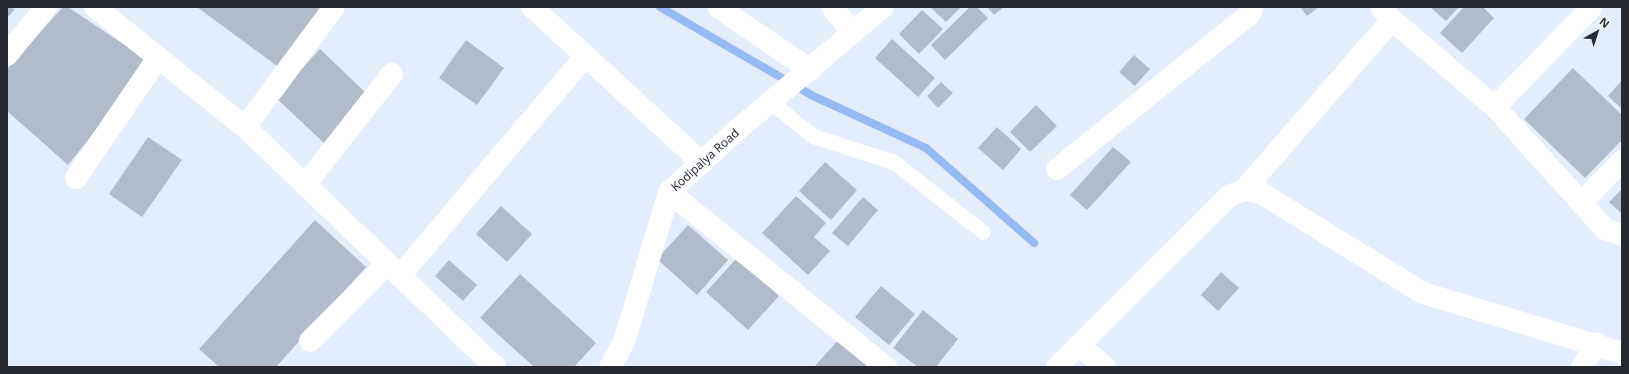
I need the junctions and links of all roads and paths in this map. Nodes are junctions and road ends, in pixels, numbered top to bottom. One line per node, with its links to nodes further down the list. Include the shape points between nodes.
1 (46, 7): 12 (street)
2 (95, 7): 14 (street)
3 (334, 7): 19 (street)
4 (532, 7): 13 (street)
5 (718, 7): 15 (street)
6 (832, 7): 11 (street)
7 (883, 7): 11 (street, Kodipalya Road)
8 (1252, 7): 22 (street, via 1250,14)
9 (1592, 7): 18 (street)
10 (1387, 13): 18 (street); 25 (street)
11 (853, 33): 15 (street, Kodipalya Road)
12 (7, 55)
13 (585, 56): 21 (street); 30 (street)
14 (158, 58): 19 (street); 23 (street)
15 (808, 72): 17 (street, Kodipalya Road)
16 (392, 74): 24 (street)
17 (776, 100): 21 (street, Kodipalya Road, via 735,132); 28 (lane, via 813,136 894,162)
18 (1495, 107): 27 (street)
19 (245, 127): 24 (street)
20 (1622, 161): 27 (street)
21 (702, 163): 26 (street, Kodipalya Road)
22 (1057, 169)
23 (76, 178)
24 (306, 185): 30 (street)
25 (1244, 190): 32 (street, via 1261,193 1423,293); 33 (street, via 1229,196)
26 (669, 192): 36 (street, Kodipalya Road, via 624,342); 37 (street)
27 (1581, 203): 29 (street, via 1605,229)
28 (983, 232)
29 (1622, 235)
30 (394, 270): 31 (street); 35 (street)
31 (310, 341)
32 (1597, 343): 34 (street); 40 (street)
33 (1080, 346): 38 (street); 39 (street)
34 (1622, 352)
35 (495, 367)
36 (610, 367)
37 (886, 367)
38 (1057, 367)
39 (1105, 367)
40 (1582, 367)

